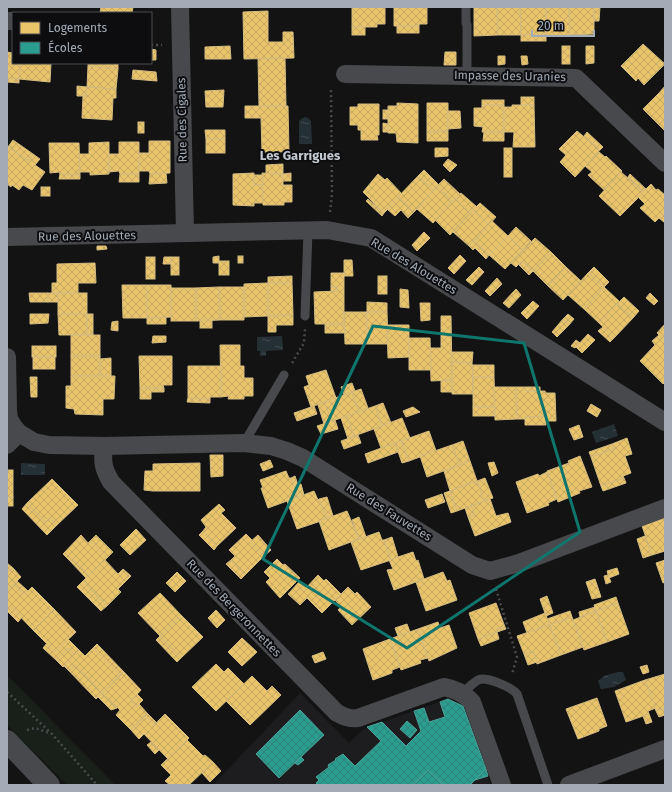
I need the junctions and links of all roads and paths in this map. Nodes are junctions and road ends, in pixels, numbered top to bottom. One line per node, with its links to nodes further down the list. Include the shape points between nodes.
1 (180, 7): 8 (street, Rue des Cigales)
2 (466, 7): 4 (lane)
3 (345, 74): 4 (street, Impasse des Uranies); 6 (path, via 331,90 332,194)
4 (467, 76): 5 (street, Impasse des Uranies, via 576,78)
5 (665, 163)
6 (327, 230): 7 (street, Rue des Alouettes); 13 (street, Rue des Alouettes, via 370,238)
7 (308, 231): 8 (street, Rue des Alouettes); 10 (lane)
8 (185, 233): 9 (street, Rue des Alouettes)
9 (7, 237)
10 (305, 316): 12 (path, via 304,343)
11 (7, 357): 14 (street, via 8,410 9,419 14,427)
12 (284, 375): 15 (lane)
13 (665, 422)
14 (13, 439): 16 (street, via 26,438 41,444)
15 (244, 443): 16 (street, Rue des Fauvettes); 18 (street, Rue des Fauvettes, via 271,446 303,458 472,565)
16 (104, 446): 21 (street, Rue des Bergeronnettes, via 104,470 111,482 337,713 352,719 358,718 444,687 453,688)
17 (665, 508): 18 (street)
18 (490, 571): 19 (path, via 517,657)
19 (509, 687): 21 (lane, via 479,679 468,688); 28 (lane, via 516,694)
20 (7, 692): 22 (path)
21 (466, 696): 27 (street, via 472,702)
22 (52, 734): 23 (path, via 35,728); 26 (path)
23 (14, 735): 25 (street)
24 (665, 749): 29 (street)
25 (49, 785)
26 (97, 785)
27 (502, 785)
28 (548, 785)
29 (570, 785)

